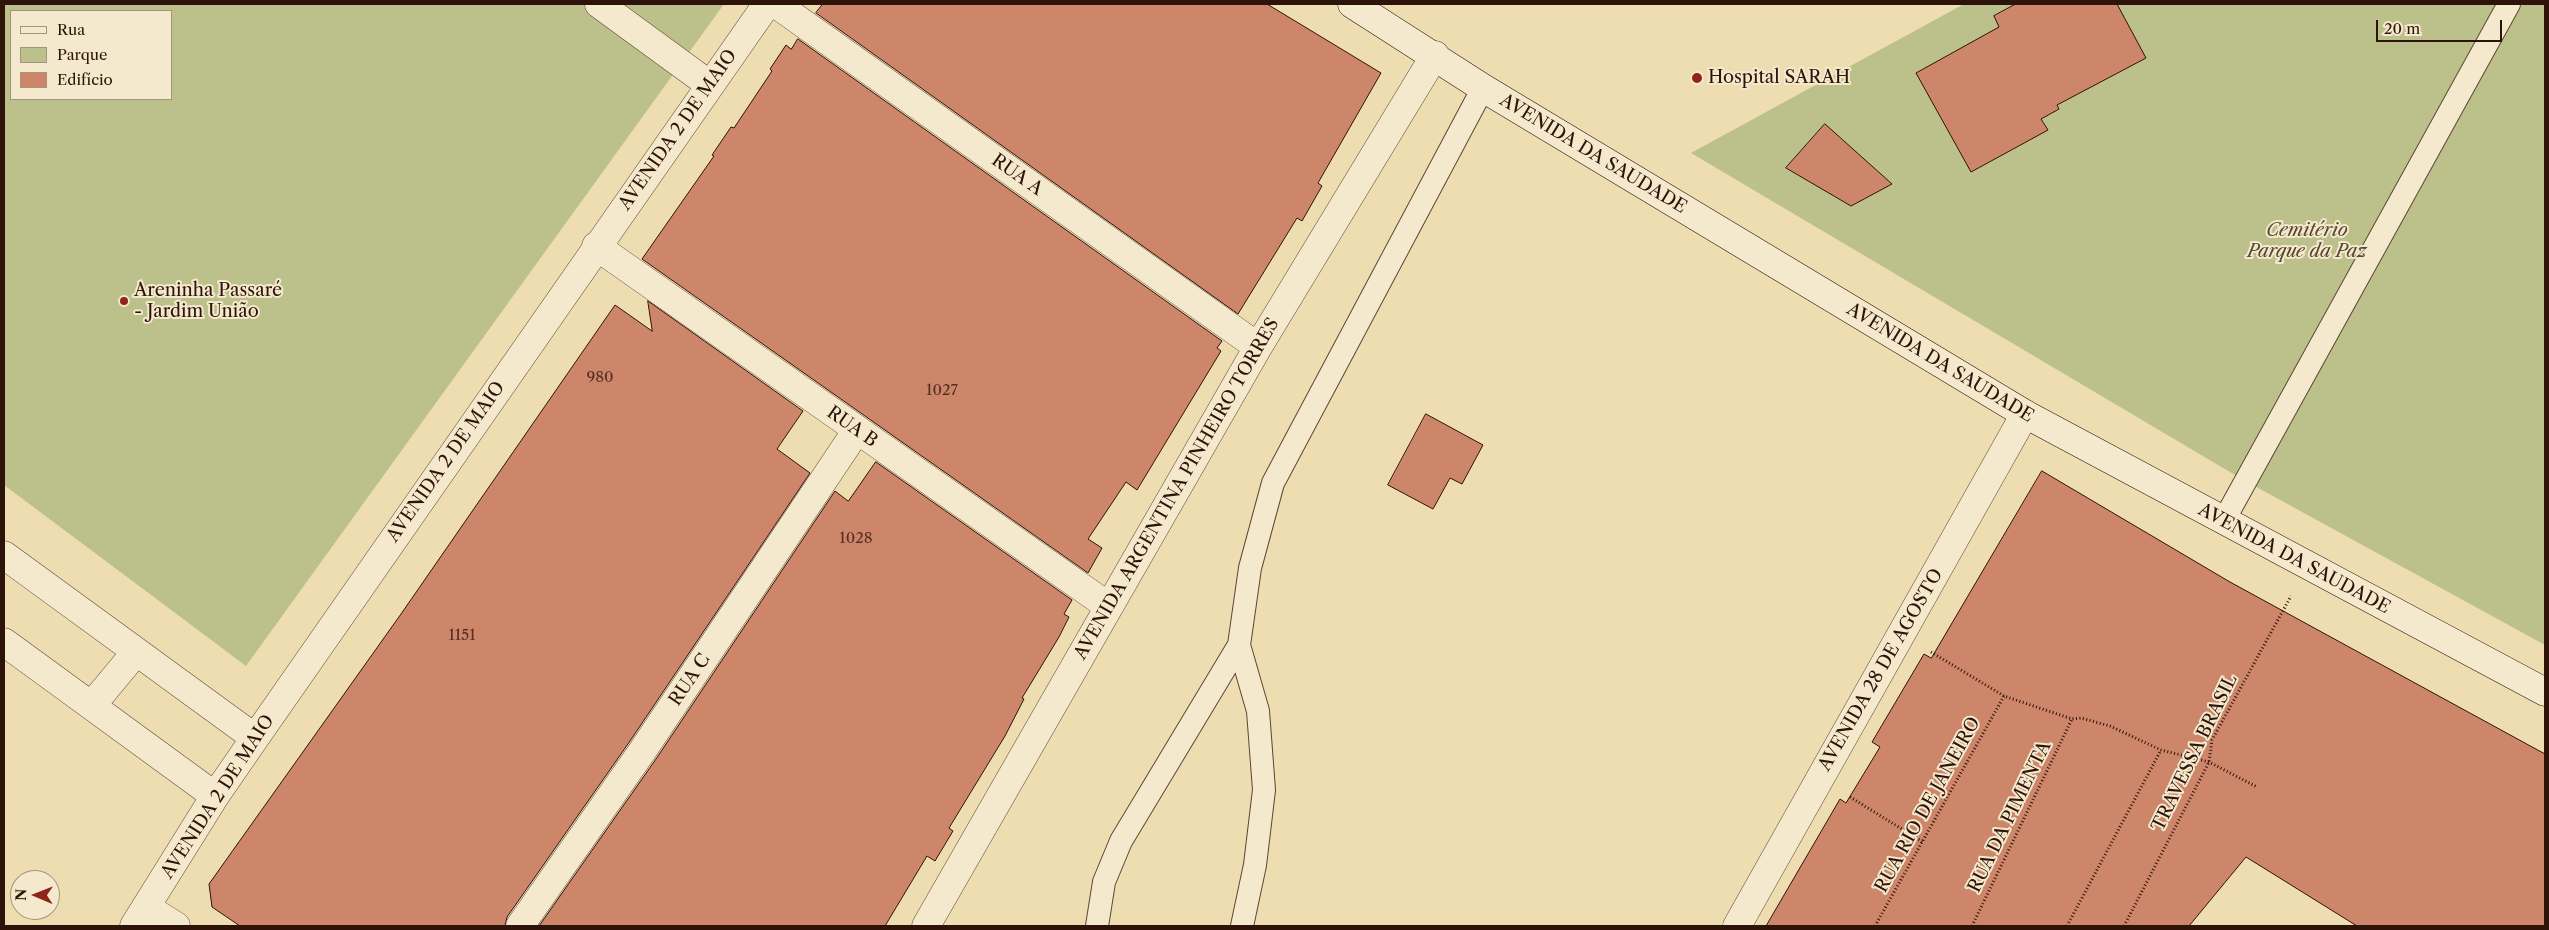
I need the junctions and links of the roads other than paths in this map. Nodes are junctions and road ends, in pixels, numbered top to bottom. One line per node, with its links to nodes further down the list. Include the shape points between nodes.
1 (598, 4): 7 (street)
2 (767, 4): 7 (street, AVENIDA 2 DE MAIO)
3 (776, 4): 10 (street, RUA A)
4 (1352, 4): 6 (street, AVENIDA DA SAUDADE)
5 (2509, 4): 13 (lane)
6 (1435, 55): 8 (street, AVENIDA DA SAUDADE); 10 (street, AVENIDA ARGENTINA PINHEIRO TORRES)
7 (710, 84): 9 (street, AVENIDA 2 DE MAIO)
8 (1483, 88): 11 (street, AVENIDA DA SAUDADE); 17 (lane, via 1273,483 1250,568)
9 (596, 246): 12 (street, RUA B); 21 (street, AVENIDA 2 DE MAIO)
10 (1258, 347): 15 (street, AVENIDA ARGENTINA PINHEIRO TORRES)
11 (2024, 414): 13 (street, AVENIDA DA SAUDADE); 29 (street, AVENIDA 28 DE AGOSTO)
12 (857, 430): 15 (street, RUA B); 25 (street, RUA C, via 643,750)
13 (2223, 522): 19 (street, AVENIDA DA SAUDADE)
14 (4, 555): 18 (street)
15 (1108, 606): 26 (street, AVENIDA ARGENTINA PINHEIRO TORRES)
16 (4, 642): 20 (street)
17 (1238, 645): 27 (lane, via 1121,841 1104,882); 28 (lane, via 1258,711 1264,790 1255,865)
18 (136, 652): 20 (street); 21 (street)
19 (2545, 692)
20 (92, 706): 22 (street)
21 (255, 738): 22 (street, AVENIDA 2 DE MAIO)
22 (215, 796): 23 (street, AVENIDA 2 DE MAIO)
23 (140, 917): 24 (street)
24 (176, 926)
25 (520, 926)
26 (926, 926)
27 (1097, 926)
28 (1242, 926)
29 (1737, 926)

